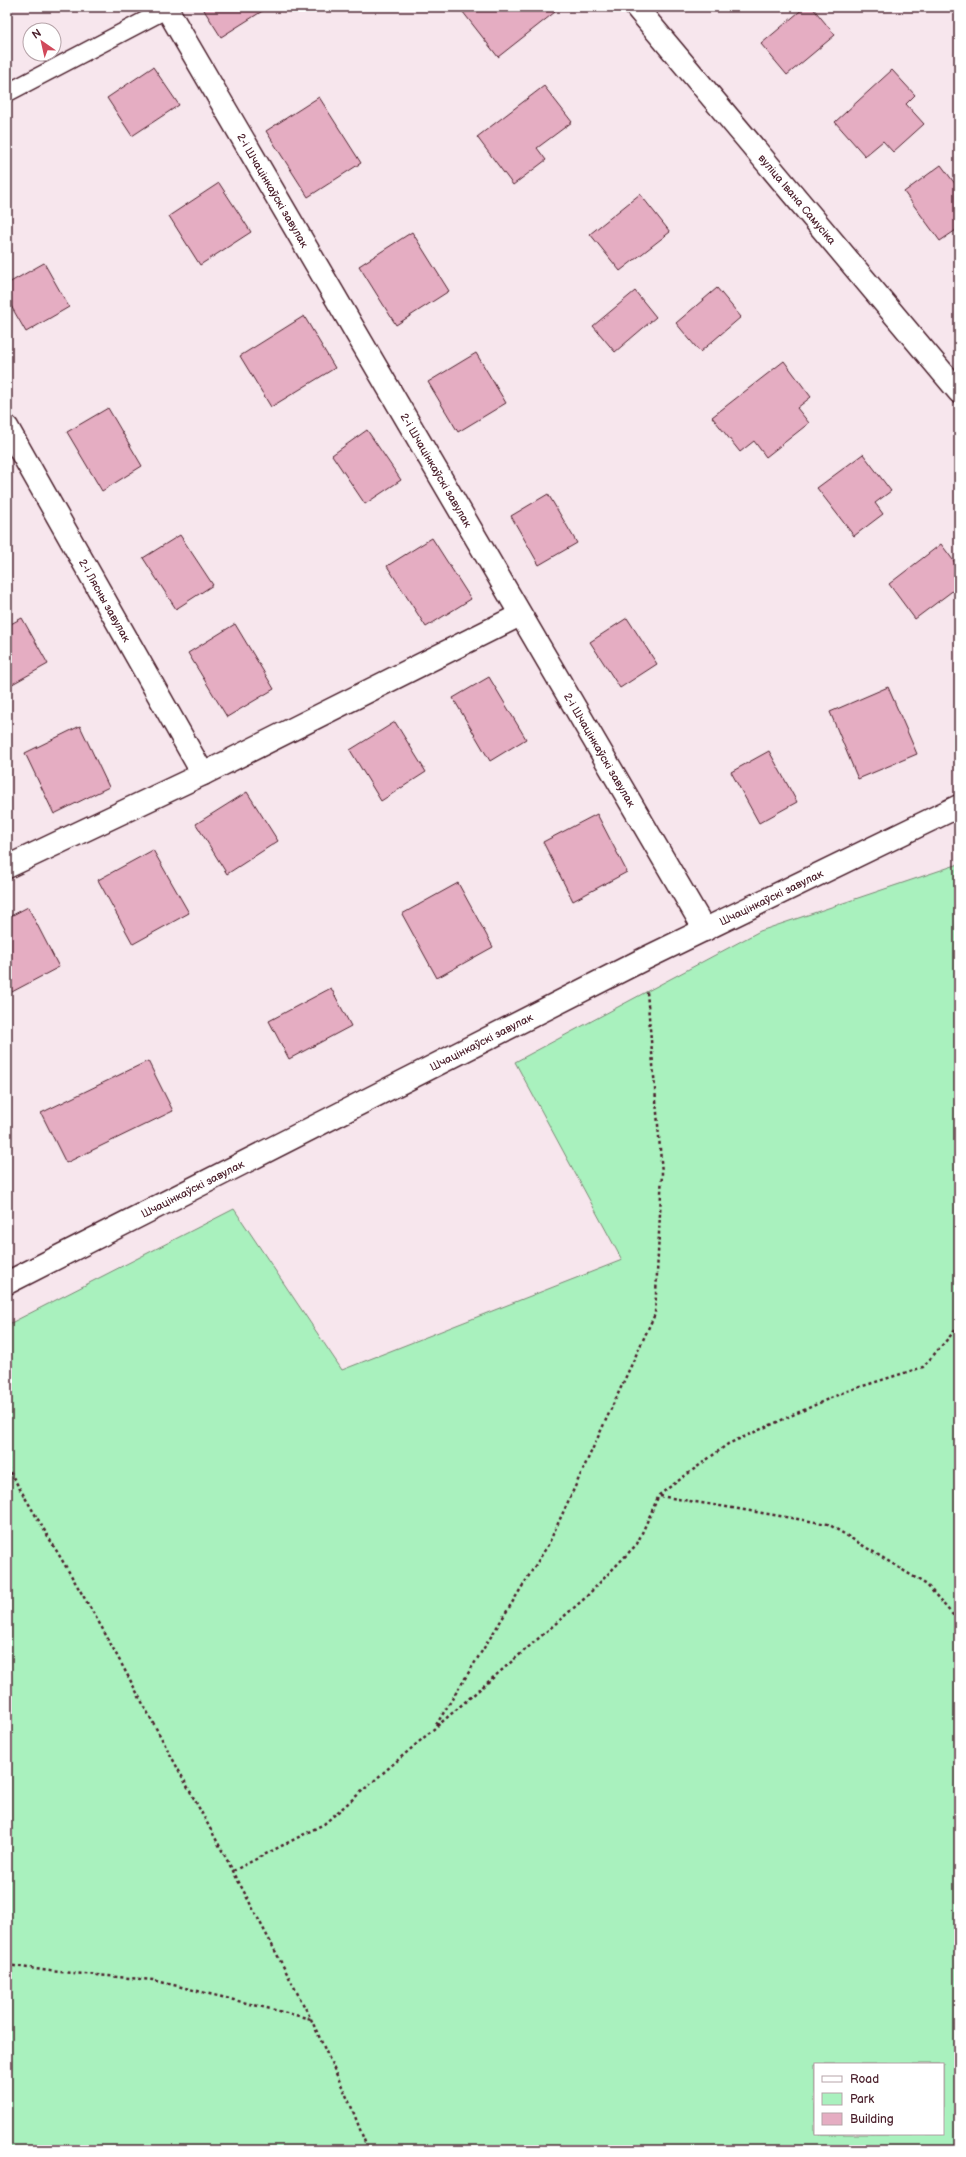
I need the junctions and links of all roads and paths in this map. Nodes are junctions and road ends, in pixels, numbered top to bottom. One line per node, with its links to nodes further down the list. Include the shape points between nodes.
1 (636, 7): 4 (street, вуліца Івана Самусіка)
2 (167, 9): 3 (lane); 6 (street, 2-і Шчацінкаўскі завулак)
3 (7, 93)
4 (959, 392)
5 (7, 427): 7 (street, 2-і Лясны завулак)
6 (520, 615): 7 (street); 10 (street, 2-і Шчацінкаўскі завулак)
7 (203, 774): 9 (street)
8 (959, 806): 10 (street, Шчацінкаўскі завулак)
9 (7, 867)
10 (705, 930): 11 (street, Шчацінкаўскі завулак)
11 (644, 959): 12 (street, Шчацінкаўскі завулак); 17 (path, via 662,1173 655,1314 548,1545)
12 (7, 1283)
13 (959, 1326): 15 (path, via 923,1367 844,1392 728,1444)
14 (7, 1467): 18 (path, via 101,1626)
15 (659, 1496): 16 (path, via 828,1524 927,1585); 17 (path, via 637,1544 589,1593)
16 (959, 1622)
17 (434, 1729): 18 (path, via 324,1824)
18 (233, 1871): 20 (path)
19 (7, 1965): 20 (path, via 153,1980)
20 (311, 2019): 21 (path)
21 (368, 2150)

